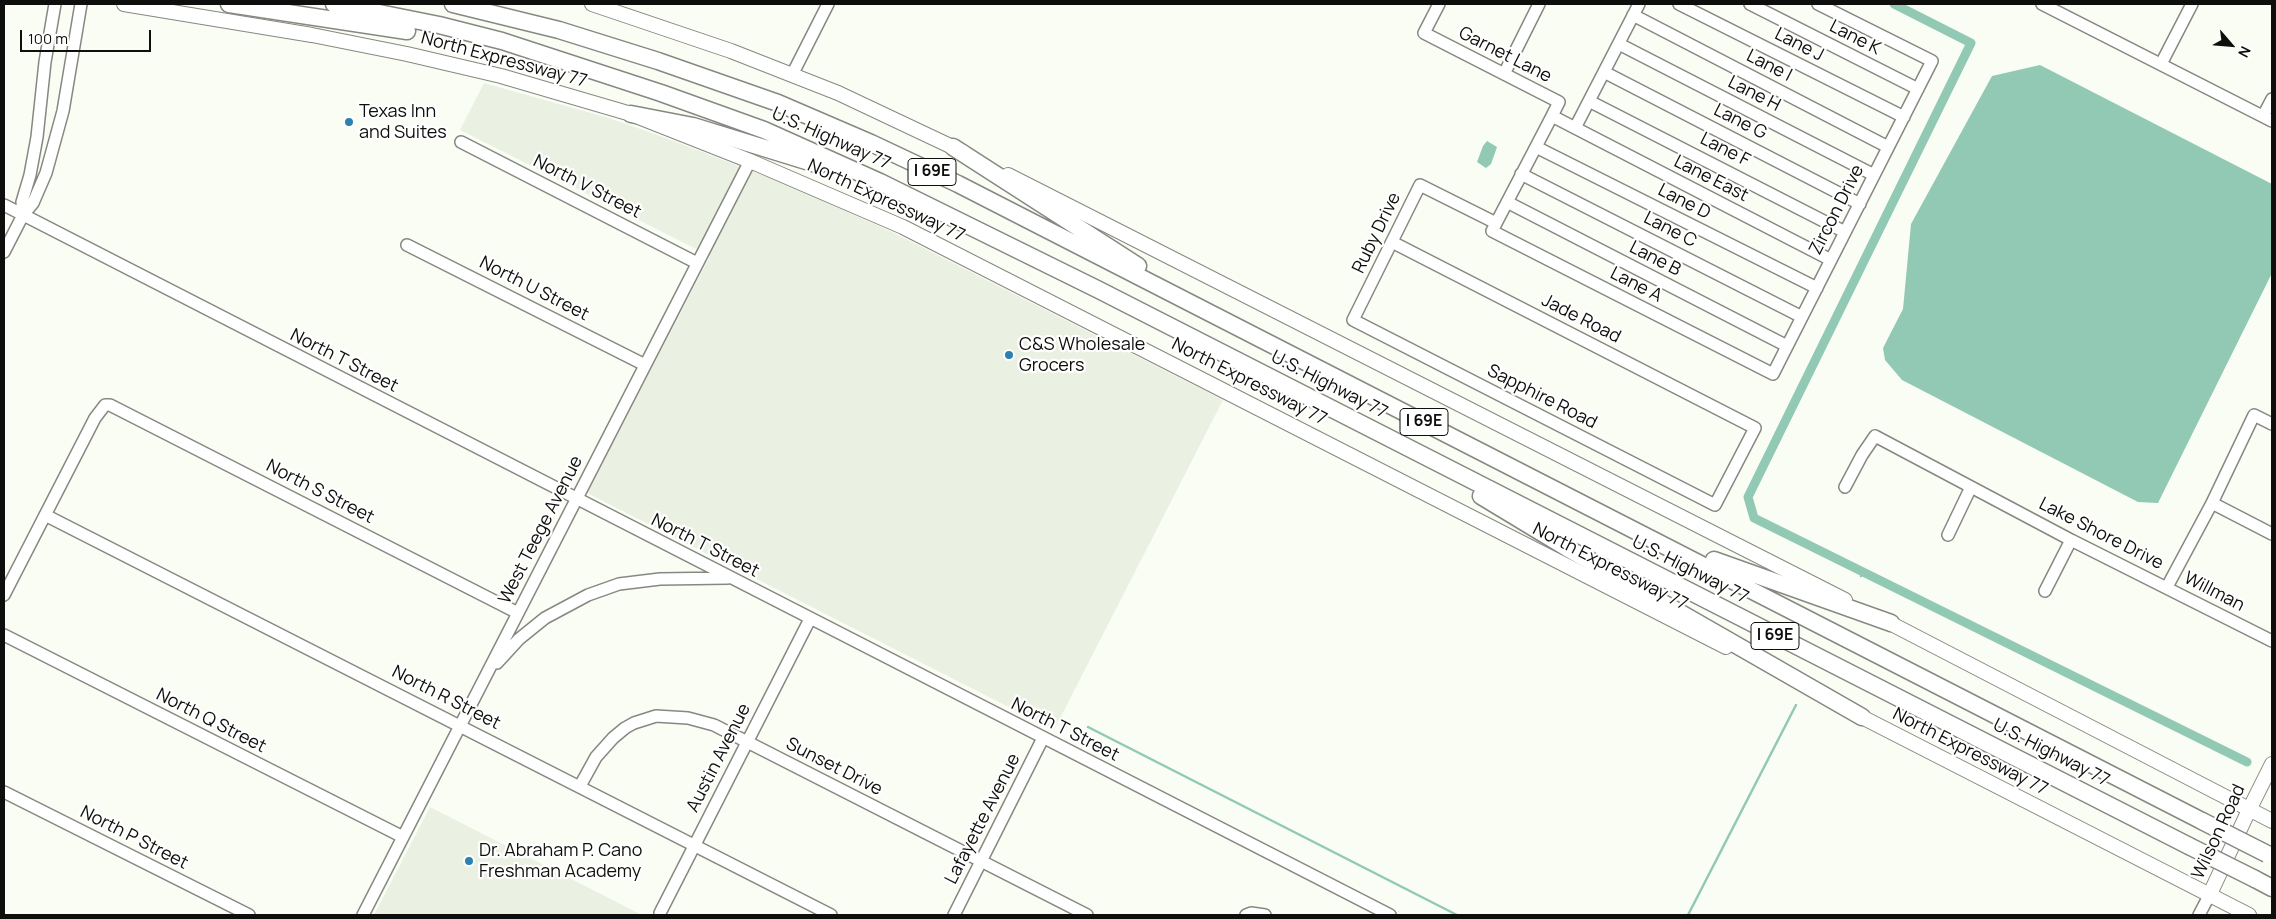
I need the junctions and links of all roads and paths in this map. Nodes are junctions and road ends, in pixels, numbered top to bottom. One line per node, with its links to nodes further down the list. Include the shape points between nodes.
1 (55, 4): 46 (street, via 37,137 22,202)
2 (81, 4): 46 (street, via 55,142 40,192)
3 (124, 4): 30 (main road, North Expressway 77, via 408,54 501,76)
4 (229, 4): 22 (highway, via 438,36 515,54)
5 (334, 4): 22 (highway, U.S. Highway 77 / I 69E, via 475,34)
6 (453, 4): 20 (highway, U.S. Highway 77 / I 69E)
7 (496, 4): 20 (highway)
8 (592, 4): 26 (main road)
9 (828, 4): 26 (street)
10 (1540, 4): 25 (street)
11 (1639, 4): 19 (street)
12 (1679, 4): 32 (street, Lane J)
13 (1750, 4): 27 (street, Lane K)
14 (1818, 4): 27 (street, Zircon Drive, via 1932,61)
15 (2042, 4): 18 (street)
16 (2192, 4): 23 (street)
17 (1436, 5): 25 (street, Garnet Lane, via 1424,33)
18 (2062, 8): 23 (street)
19 (1633, 16): 21 (street); 38 (street, Lane I)
20 (559, 30): 58 (highway, U.S. Highway 77 / I 69E, via 778,103 871,143)
21 (1618, 44): 24 (street); 41 (street, Lane H)
22 (536, 54): 42 (highway, U.S. Highway 77 / I 69E, via 662,93 764,130)
23 (2161, 64): 33 (street)
24 (1604, 72): 29 (street); 44 (street, Lane G)
25 (1504, 74): 31 (street, Garnet Lane, via 1559,102)
26 (792, 75): 36 (main road)
27 (1918, 89): 32 (street, Zircon Drive)
28 (2272, 99): 33 (street)
29 (1590, 100): 34 (street); 48 (street, Lane F)
30 (631, 114): 39 (main road, North Expressway 77); 42 (highway, via 693,126)
31 (1552, 116): 34 (street); 37 (street)
32 (1904, 117): 38 (street, Zircon Drive)
33 (2268, 119)
34 (1575, 128): 52 (street, Lane East)
35 (461, 142): 53 (street, North V Street)
36 (952, 147): 58 (highway, via 1145,270); 79 (main road)
37 (1536, 147): 40 (street); 54 (street, Lane D)
38 (1888, 147): 41 (street, Zircon Drive)
39 (750, 161): 53 (street, West Teege Avenue); 83 (main road, North Expressway 77, via 910,231)
40 (1522, 174): 43 (street); 55 (street, Lane C)
41 (1874, 175): 44 (street, Zircon Drive)
42 (880, 182): 61 (highway, U.S. Highway 77 / I 69E)
43 (1507, 202): 47 (street); 57 (street, Lane B)
44 (1860, 204): 48 (street, Zircon Drive)
45 (4, 205): 46 (street, North T Street)
46 (23, 215): 51 (street); 66 (street, North T Street)
47 (1496, 223): 49 (street, Ruby Drive, via 1420,185); 60 (street, Lane A, via 1492,231)
48 (1845, 232): 52 (street, Zircon Drive)
49 (1392, 242): 56 (street, Ruby Drive); 68 (street, Jade Road, via 1755,428)
50 (407, 245): 59 (street, North U Street)
51 (4, 252)
52 (1831, 260): 54 (street, Zircon Drive)
53 (698, 263): 59 (street, West Teege Avenue)
54 (1816, 288): 55 (street, Zircon Drive)
55 (1802, 317): 57 (street, Zircon Drive)
56 (1353, 320): 68 (street, Sapphire Road)
57 (1787, 346): 60 (street, Zircon Drive)
58 (1288, 352): 65 (highway, U.S. Highway 77 / I 69E)
59 (645, 365): 66 (street, West Teege Avenue)
60 (1773, 374)
61 (1361, 424): 83 (highway, via 1567,548); 96 (highway, U.S. Highway 77 / I 69E, bridge)
62 (2272, 424): 67 (street, Lake Shore Drive, via 2254,415)
63 (1845, 487): 64 (street, Lake Shore Drive, via 1875,436)
64 (1971, 487): 71 (street); 72 (street, Lake Shore Drive)
65 (1561, 492): 79 (highway, via 1722,563); 94 (highway, U.S. Highway 77 / I 69E, bridge)
66 (577, 500): 73 (street, North T Street); 77 (street, West Teege Avenue)
67 (2212, 503): 70 (street); 74 (street, Lake Shore Drive)
68 (1715, 505)
69 (45, 515): 76 (street); 77 (street, North S Street, via 95,418 104,405 110,405); 84 (street, North R Street)
70 (2272, 534)
71 (1948, 535)
72 (2071, 540): 74 (street, Lake Shore Drive); 75 (street)
73 (729, 578): 78 (street, North T Street); 82 (street, via 660,579 619,584 588,595 545,618 519,639)
74 (2167, 587): 81 (street, Willman)
75 (2045, 591)
76 (4, 596)
77 (518, 614): 82 (street, West Teege Avenue)
78 (810, 619): 85 (street, North T Street); 86 (street, Austin Avenue)
79 (1891, 623): 90 (main road)
80 (4, 635): 92 (street, North Q Street)
81 (2272, 641)
82 (487, 673): 84 (street, West Teege Avenue)
83 (1862, 717): 97 (main road, North Expressway 77)
84 (460, 725): 88 (street, North R Street); 92 (street, West Teege Avenue)
85 (1044, 738): 95 (street, Lafayette Avenue); 106 (street, North T Street)
86 (747, 742): 88 (street, Sunset Drive, via 714,725 688,718 656,716 625,728 609,742 596,757); 93 (street, Austin Avenue); 95 (street, Sunset Drive)
87 (2272, 764): 90 (main road, Wilson Road)
88 (580, 786): 93 (street, North R Street)
89 (4, 792): 99 (street, North P Street)
90 (2249, 810): 91 (main road); 97 (main road, Wilson Road)
91 (2272, 821)
92 (403, 837): 100 (street, West Teege Avenue)
93 (693, 845): 98 (street, Austin Avenue); 101 (street, North R Street)
94 (2270, 856)
95 (982, 862): 102 (street, Lafayette Avenue); 103 (street, Sunset Drive)
96 (2272, 888)
97 (2210, 894): 107 (street, Wilson Road); 108 (main road, North Expressway 77)
98 (660, 913)
99 (249, 915)
100 (363, 915)
101 (831, 915)
102 (954, 915)
103 (1087, 915)
104 (1246, 915): 105 (street)
105 (1265, 915)
106 (1390, 915)
107 (2199, 915)
108 (2249, 915)

